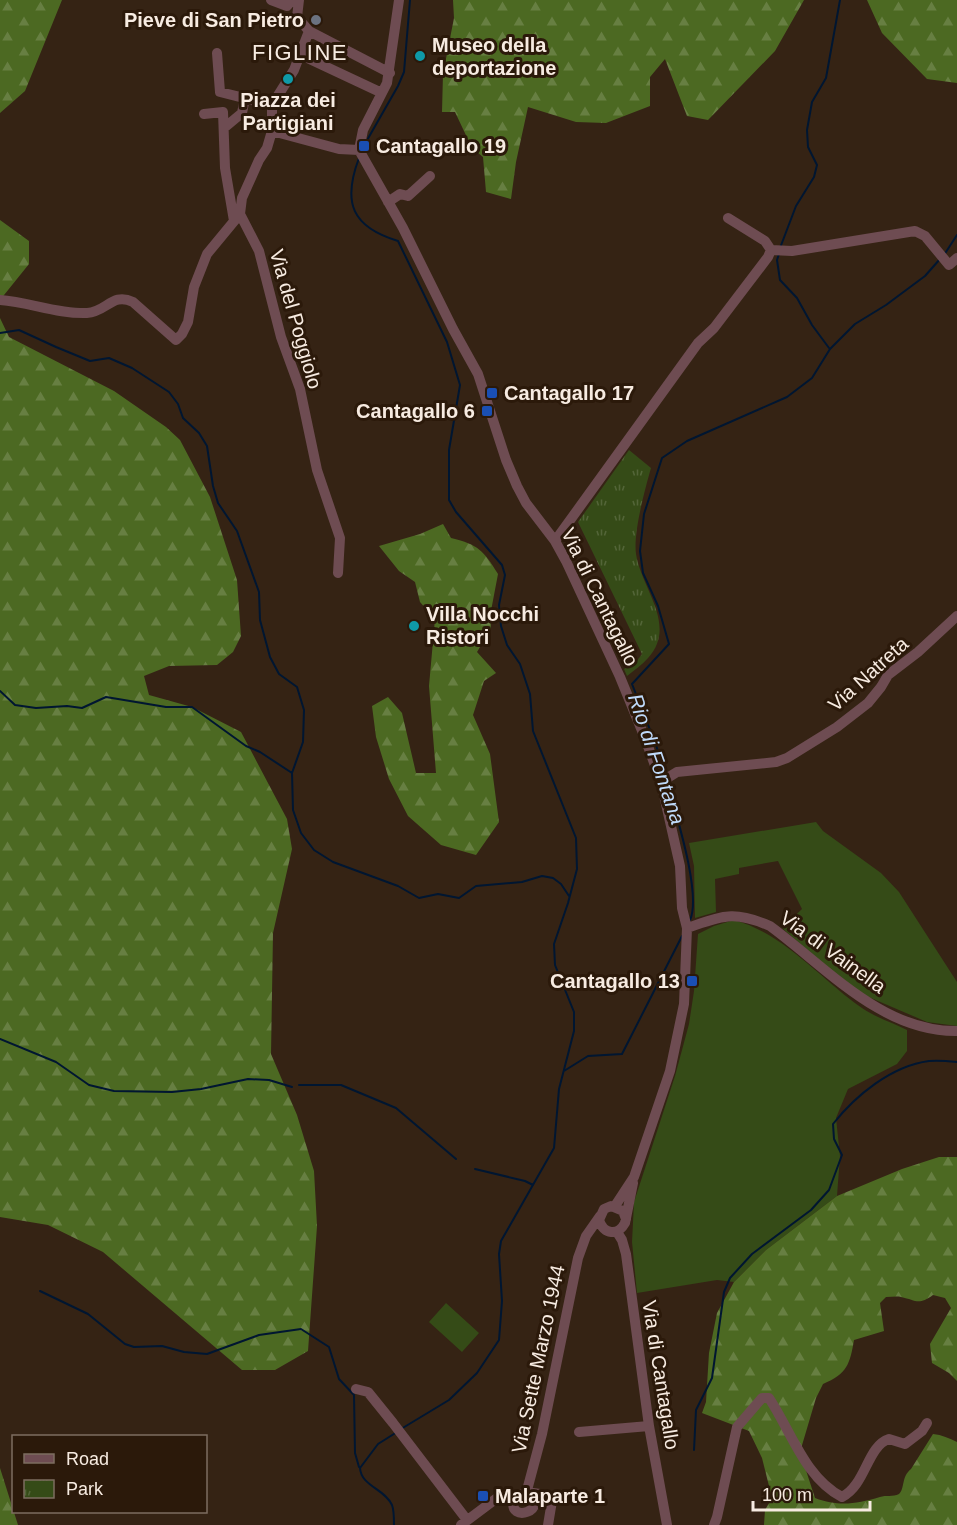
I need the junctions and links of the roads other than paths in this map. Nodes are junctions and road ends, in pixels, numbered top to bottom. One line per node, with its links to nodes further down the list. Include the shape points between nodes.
1 (271, 0): 2 (street, via 287,6)
2 (292, 0)
3 (299, 0): 5 (street, via 297,17)
4 (399, 0): 8 (street)
5 (309, 31): 7 (street); 8 (street)
6 (217, 53): 10 (street, via 220,92)
7 (301, 55): 9 (street); 11 (street)
8 (390, 73): 9 (street)
9 (382, 93): 16 (street, via 363,130)
10 (240, 97): 11 (street); 12 (street); 14 (street, via 242,113)
11 (272, 105): 15 (street)
12 (223, 112): 13 (street); 14 (street, Via del Poggiolo)
13 (204, 114)
14 (224, 128): 19 (street, Via del Poggiolo, via 225,168)
15 (272, 131): 16 (street); 19 (street)
16 (361, 154): 18 (street, Via di Cantagallo)
17 (430, 176): 18 (street, via 408,196 400,194)
18 (388, 202): 24 (street, Via di Cantagallo, via 478,374 517,486)
19 (237, 217): 23 (street, via 207,254 194,287 188,322 176,340 126,298 87,313); 25 (street, Via del Poggiolo, via 260,251 281,338 300,389 317,470 340,538)
20 (728, 218): 21 (street, via 765,241)
21 (771, 250): 22 (street, via 792,251 915,231 925,236 949,264); 24 (street)
22 (957, 258)
23 (0, 300)
24 (555, 541): 27 (street, Via di Cantagallo)
25 (338, 573)
26 (957, 616): 27 (street, Via Natreta, via 888,675 868,703 787,758 677,772)
27 (664, 780): 28 (street, Via di Cantagallo, via 680,866)
28 (685, 924): 29 (street, Via di Vainella, via 724,916 752,918 776,931 861,999 921,1027); 30 (street, Via di Cantagallo, via 684,1010 670,1071)
29 (957, 1031)
30 (634, 1176): 31 (street); 33 (street)
31 (615, 1206): 32 (street, via 607,1207); 33 (street)
32 (600, 1216): 34 (street, Via di Cantagallo, via 600,1225); 35 (street, Via Sette Marzo 1944)
33 (626, 1219): 34 (street, via 623,1227)
34 (611, 1231): 35 (street); 38 (street, Via di Cantagallo, via 622,1240 626,1254)
35 (589, 1233): 40 (street, Via Sette Marzo 1944, via 578,1258)
36 (356, 1389): 42 (street, via 368,1392 393,1423)
37 (927, 1423): 45 (street, via 905,1444 889,1439 878,1444 853,1491 842,1497 818,1477 769,1398 762,1398 737,1427)
38 (649, 1426): 39 (street); 44 (street, Via di Cantagallo)
39 (579, 1432)
40 (526, 1494): 41 (street); 41 (street, Via Sette Marzo 1944, via 534,1506 520,1519 514,1510); 43 (street, via 542,1493 550,1498)
41 (514, 1499): 42 (street, via 497,1498)
42 (464, 1523)
43 (548, 1525)
44 (667, 1525)
45 (714, 1525)

